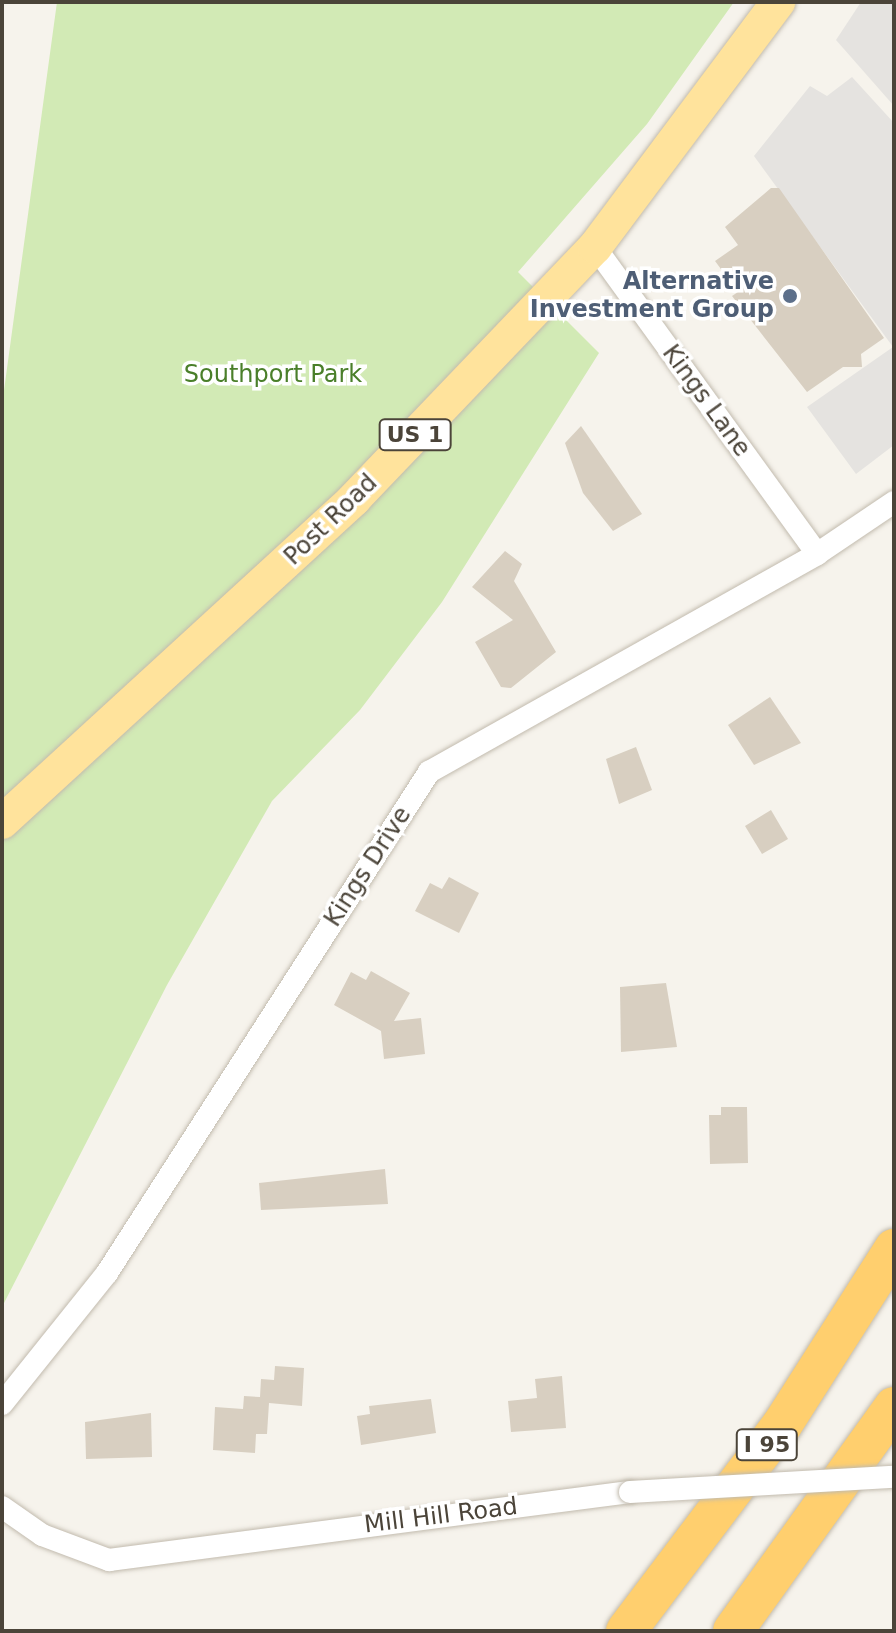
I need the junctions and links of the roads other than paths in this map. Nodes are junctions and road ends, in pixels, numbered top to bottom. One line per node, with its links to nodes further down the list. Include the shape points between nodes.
1 (778, 2): 2 (main road, Post Road / US 1)
2 (595, 247): 4 (street, Kings Lane); 5 (main road, Post Road / US 1, via 354,499)
3 (894, 502): 4 (street, Kings Drive)
4 (817, 554): 7 (street, Kings Drive, via 429,772 107,1273)
5 (2, 822)
6 (894, 1249): 11 (highway, I 95, via 782,1425)
7 (2, 1404)
8 (894, 1407): 12 (highway)
9 (894, 1477): 10 (street, Mill Hill Road, bridge, via 630,1492 109,1560 63,1545)
10 (2, 1507)
11 (626, 1631)
12 (733, 1631)

